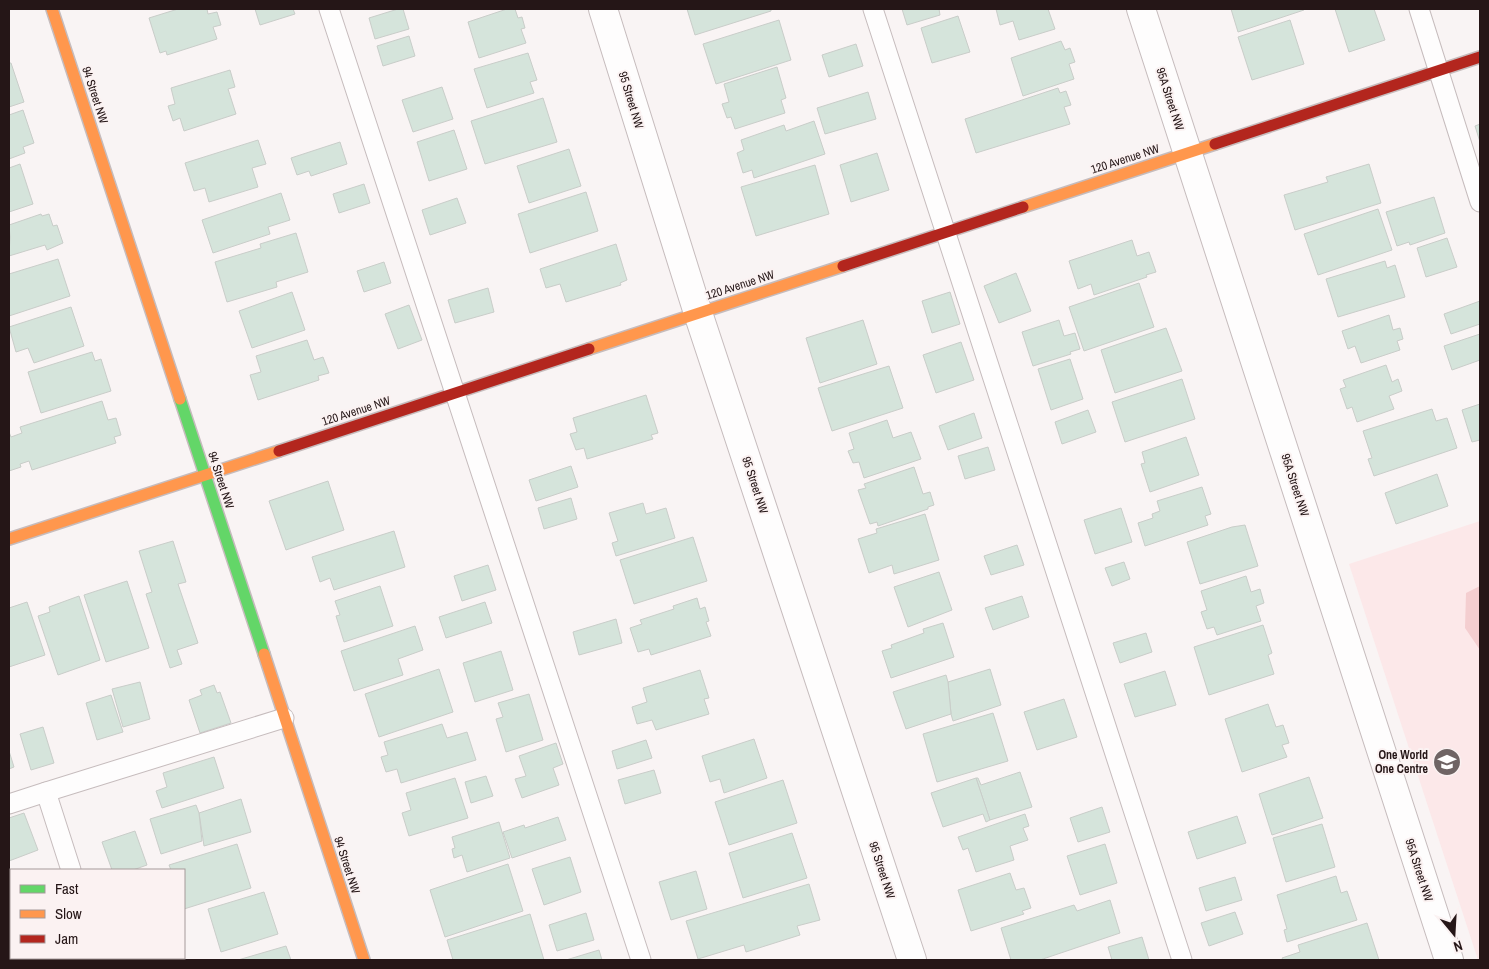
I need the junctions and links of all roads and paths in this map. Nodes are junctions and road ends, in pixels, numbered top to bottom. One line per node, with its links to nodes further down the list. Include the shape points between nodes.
1 (52, 9): 14 (street, 94 Street NW)
2 (329, 9): 13 (lane)
3 (603, 9): 12 (street, 95 Street NW)
4 (873, 9): 11 (lane)
5 (1141, 9): 9 (street, 95A Street NW)
6 (1419, 9): 8 (lane)
7 (1480, 57): 8 (street, 120 Avenue NW)
8 (1439, 70): 9 (street, 120 Avenue NW); 10 (lane)
9 (1187, 153): 11 (street, 120 Avenue NW); 24 (street, 95A Street NW)
10 (1480, 202)
11 (944, 233): 12 (street, 120 Avenue NW); 23 (lane)
12 (698, 313): 13 (street, 120 Avenue NW); 22 (street, 95 Street NW)
13 (456, 393): 14 (street, 120 Avenue NW); 21 (lane)
14 (205, 475): 15 (street, 120 Avenue NW); 16 (street, 94 Street NW)
15 (9, 539)
16 (284, 718): 17 (lane); 20 (street, 94 Street NW)
17 (46, 792): 18 (lane); 19 (lane)
18 (9, 804)
19 (71, 869)
20 (364, 960)
21 (641, 960)
22 (912, 960)
23 (1182, 960)
24 (1449, 960)

